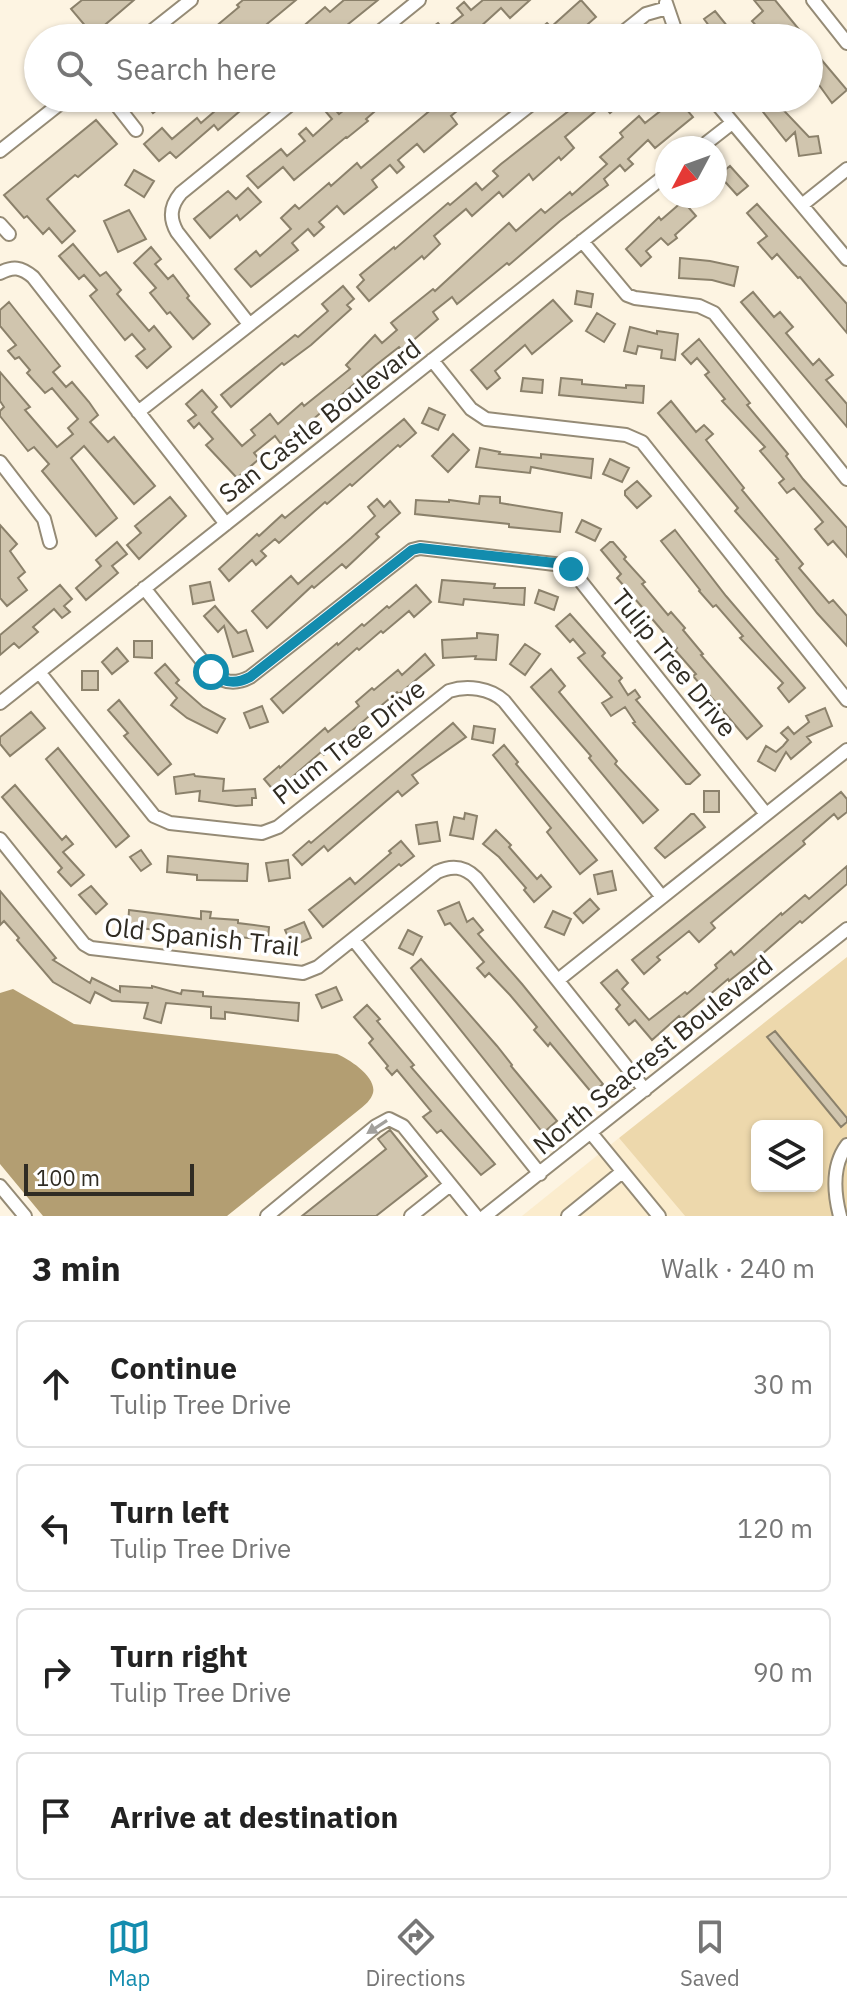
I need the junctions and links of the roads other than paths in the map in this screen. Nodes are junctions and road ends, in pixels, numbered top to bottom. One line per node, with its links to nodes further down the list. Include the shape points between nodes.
1 (191, 0): 5 (street)
2 (419, 0): 6 (street)
3 (813, 0): 9 (street)
4 (666, 4): 7 (street); 8 (street)
5 (161, 24)
6 (389, 24)
7 (634, 24)
8 (673, 24)
9 (847, 43)
10 (49, 112): 18 (street)
11 (122, 112): 16 (street)
12 (281, 112): 25 (street, via 181,193 172,208 177,232)
13 (521, 112): 25 (street)
14 (723, 112): 15 (street)
15 (732, 123): 17 (street); 21 (street)
16 (136, 130)
17 (715, 136)
18 (0, 151)
19 (847, 169): 21 (street)
20 (655, 183): 22 (street, San Castle Boulevard)
21 (802, 205): 23 (street)
22 (582, 241): 26 (street, San Castle Boulevard); 29 (street, via 627,295 714,313)
23 (847, 259)
24 (0, 273): 27 (street, via 20,268 33,277)
25 (249, 324): 27 (street)
26 (432, 360): 30 (street, San Castle Boulevard); 34 (street, via 471,409 486,419 626,435 642,442)
27 (138, 412): 30 (street)
28 (0, 462): 31 (street, via 44,519)
29 (847, 479)
30 (226, 524): 32 (street, San Castle Boulevard)
31 (50, 542)
32 (144, 588): 33 (street, San Castle Boulevard); 37 (street, Tulip Tree Drive, via 211,672 234,683 250,677 412,550 563,565)
33 (39, 672): 35 (street, San Castle Boulevard); 39 (street, Plum Tree Drive, via 154,816 170,823 262,833 278,827 449,691 490,691 504,701)
34 (847, 700)
35 (0, 703)
36 (847, 750): 37 (street)
37 (766, 814): 39 (street)
38 (0, 839): 41 (street, Old Spanish Trail, via 91,948 303,973)
39 (662, 897): 42 (street)
40 (847, 929): 43 (street, North Seacrest Boulevard)
41 (353, 939): 42 (street, Old Spanish Trail, via 437,872 462,868 476,878); 47 (street)
42 (558, 980): 43 (street, Old Spanish Trail)
43 (645, 1090): 44 (street, North Seacrest Boulevard)
44 (591, 1133): 46 (street); 47 (street, North Seacrest Boulevard)
45 (847, 1145): 57 (street, via 839,1155 834,1195)
46 (622, 1172): 55 (street); 56 (street)
47 (540, 1174): 54 (street, North Seacrest Boulevard)
48 (450, 1185): 51 (street, one-way to 51, via 403,1126 389,1119); 52 (street); 53 (street)
49 (0, 1186): 50 (street)
50 (25, 1216)
51 (267, 1216)
52 (411, 1216)
53 (476, 1216)
54 (485, 1216)
55 (568, 1216)
56 (659, 1216)
57 (840, 1216)

